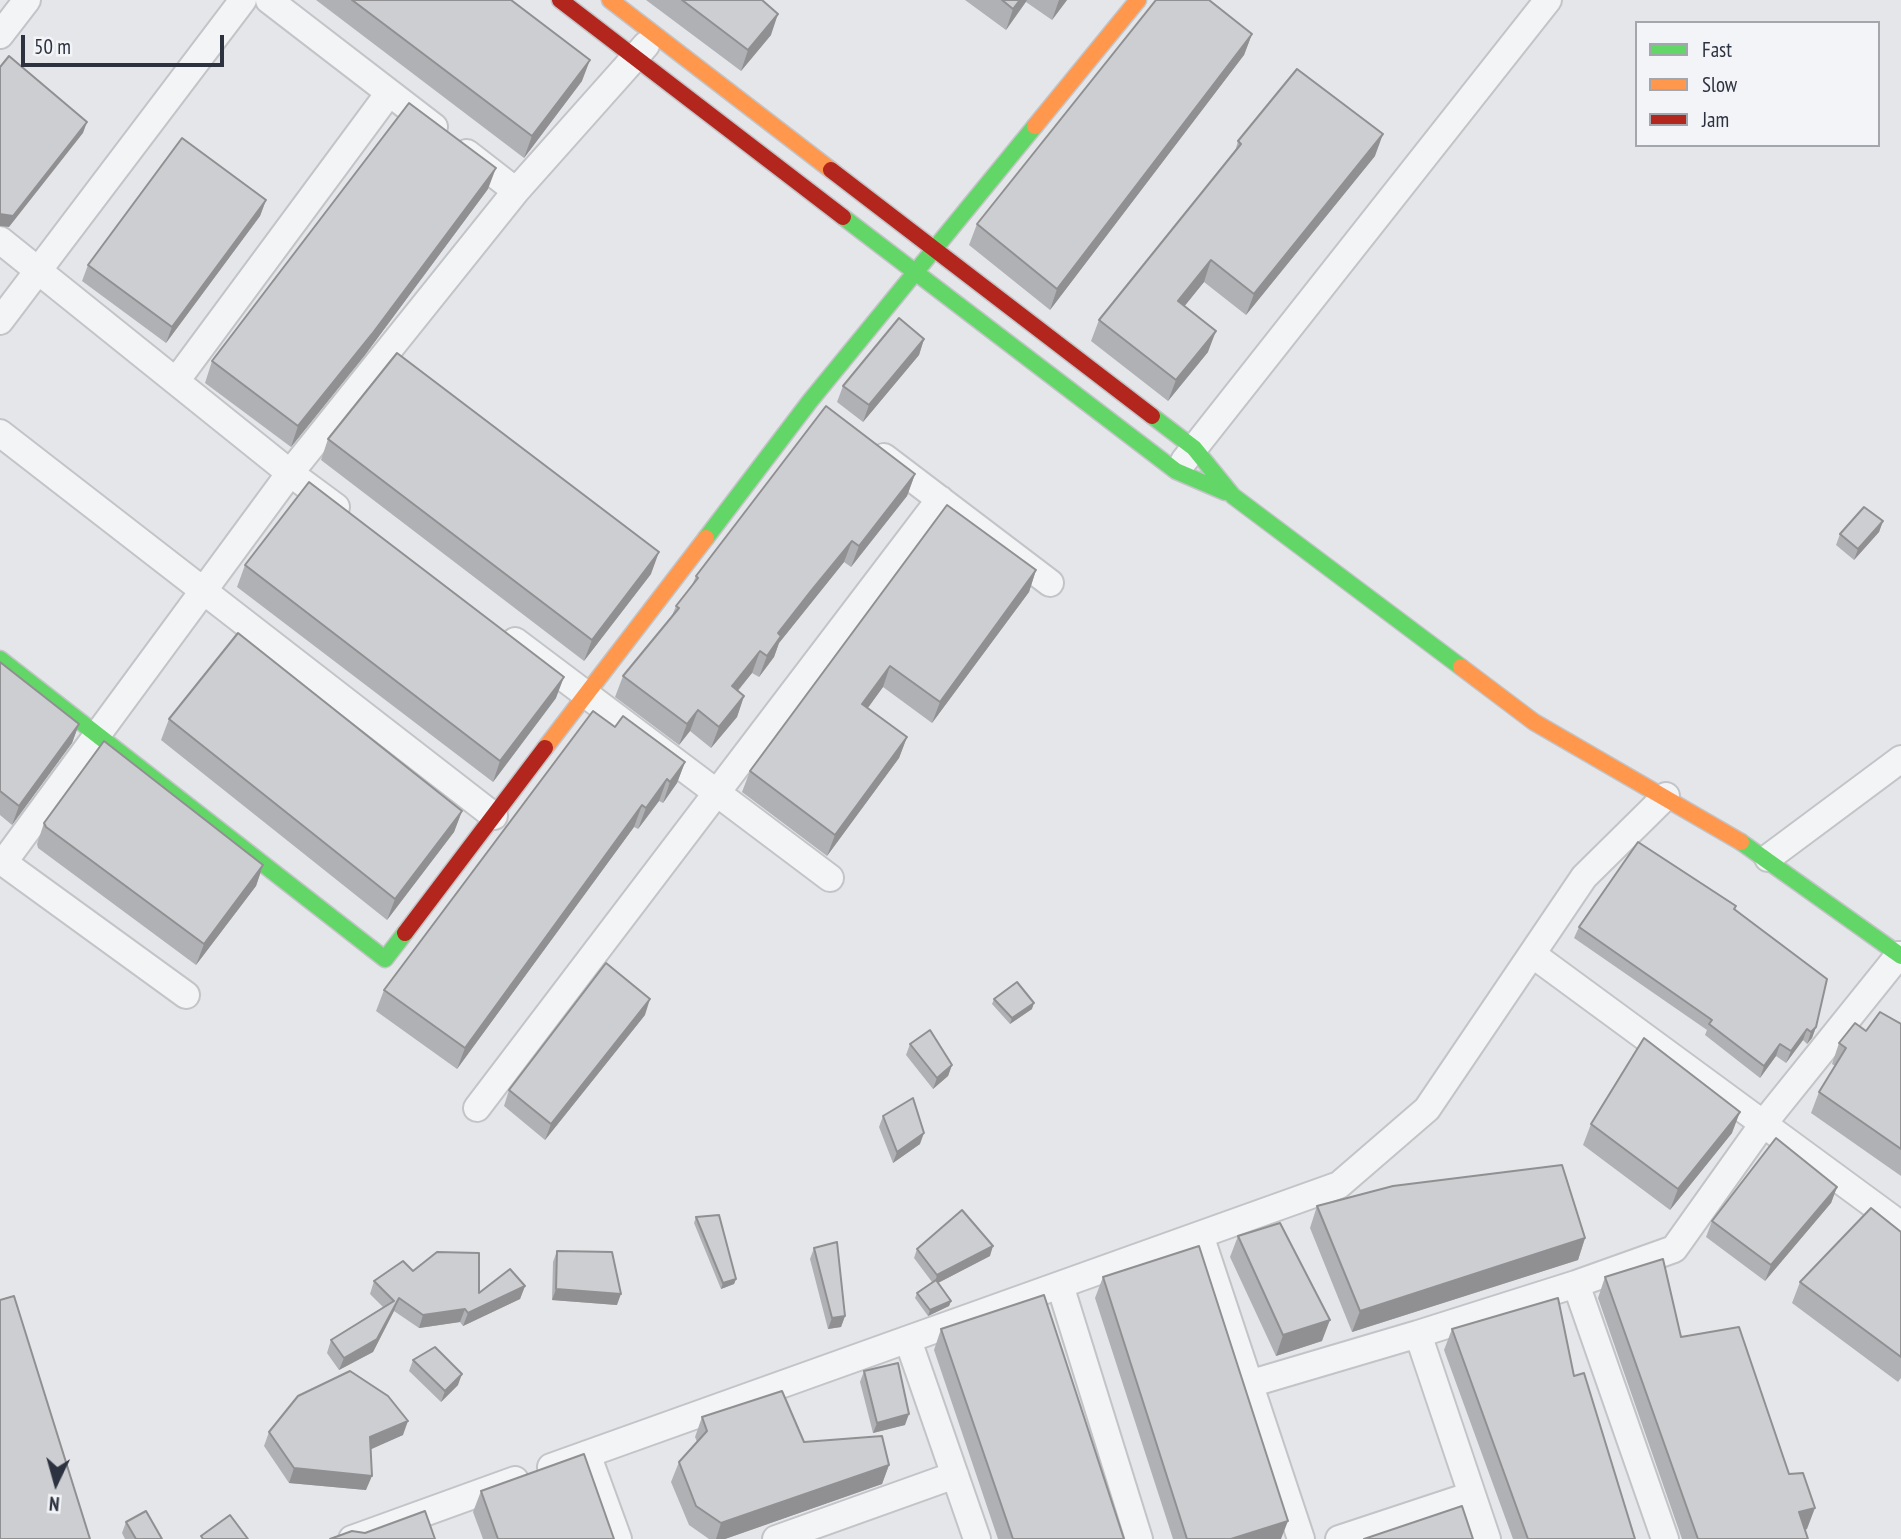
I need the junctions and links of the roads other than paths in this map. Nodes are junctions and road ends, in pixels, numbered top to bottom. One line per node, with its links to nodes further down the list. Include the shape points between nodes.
1 (27, 0): 9 (street)
2 (243, 0): 15 (street)
3 (269, 0): 11 (street)
4 (560, 0): 10 (street)
5 (610, 0): 8 (street)
6 (1138, 0): 14 (street)
7 (1548, 0): 23 (street)
8 (654, 34): 10 (street); 14 (street)
9 (0, 35)
10 (636, 58): 12 (street); 16 (street)
11 (389, 93): 12 (street); 18 (street)
12 (516, 191): 25 (street)
13 (0, 240): 15 (street)
14 (935, 250): 16 (street); 23 (street)
15 (38, 271): 17 (street); 18 (street)
16 (917, 273): 19 (street); 24 (street)
17 (0, 321)
18 (176, 382): 25 (street)
19 (810, 401): 20 (street); 33 (street)
20 (832, 418)
21 (0, 433): 30 (street)
22 (864, 442): 27 (street)
23 (1194, 448): 24 (street); 26 (street)
24 (1176, 471): 26 (street)
25 (290, 473): 28 (street); 30 (street)
26 (1233, 496): 37 (street, via 1534,722)
27 (940, 499): 29 (street); 36 (street)
28 (356, 522)
29 (1050, 583)
30 (203, 591): 34 (street); 38 (street)
31 (499, 629): 33 (street)
32 (0, 659): 34 (street)
33 (587, 694): 36 (street); 38 (street)
34 (97, 735): 38 (street, via 385,959); 40 (street)
35 (1901, 759): 39 (street)
36 (716, 792): 41 (street); 45 (street)
37 (1666, 796): 39 (street); 42 (street, via 1584,877)
38 (494, 816)
39 (1768, 858): 43 (street)
40 (2, 862): 44 (street)
41 (830, 878)
42 (1532, 954): 46 (street); 48 (street, via 1427,1109 1339,1185)
43 (1900, 955): 46 (street)
44 (186, 995)
45 (477, 1108)
46 (1763, 1124): 47 (street); 49 (street, via 1674,1249)
47 (1901, 1224)
48 (1200, 1235): 50 (street); 53 (street)
49 (1576, 1284): 51 (street); 65 (street)
50 (1060, 1285): 52 (street); 61 (street)
51 (1418, 1334): 53 (street); 56 (street)
52 (908, 1340): 54 (street); 55 (street)
53 (1250, 1384): 62 (street)
54 (587, 1454): 58 (street); 59 (street)
55 (955, 1475): 57 (street); 60 (street)
56 (1472, 1495): 63 (street); 64 (street)
57 (788, 1537)
58 (352, 1539)
59 (618, 1539)
60 (977, 1539)
61 (1139, 1539)
62 (1301, 1539)
63 (1339, 1539)
64 (1487, 1539)
65 (1665, 1539)

